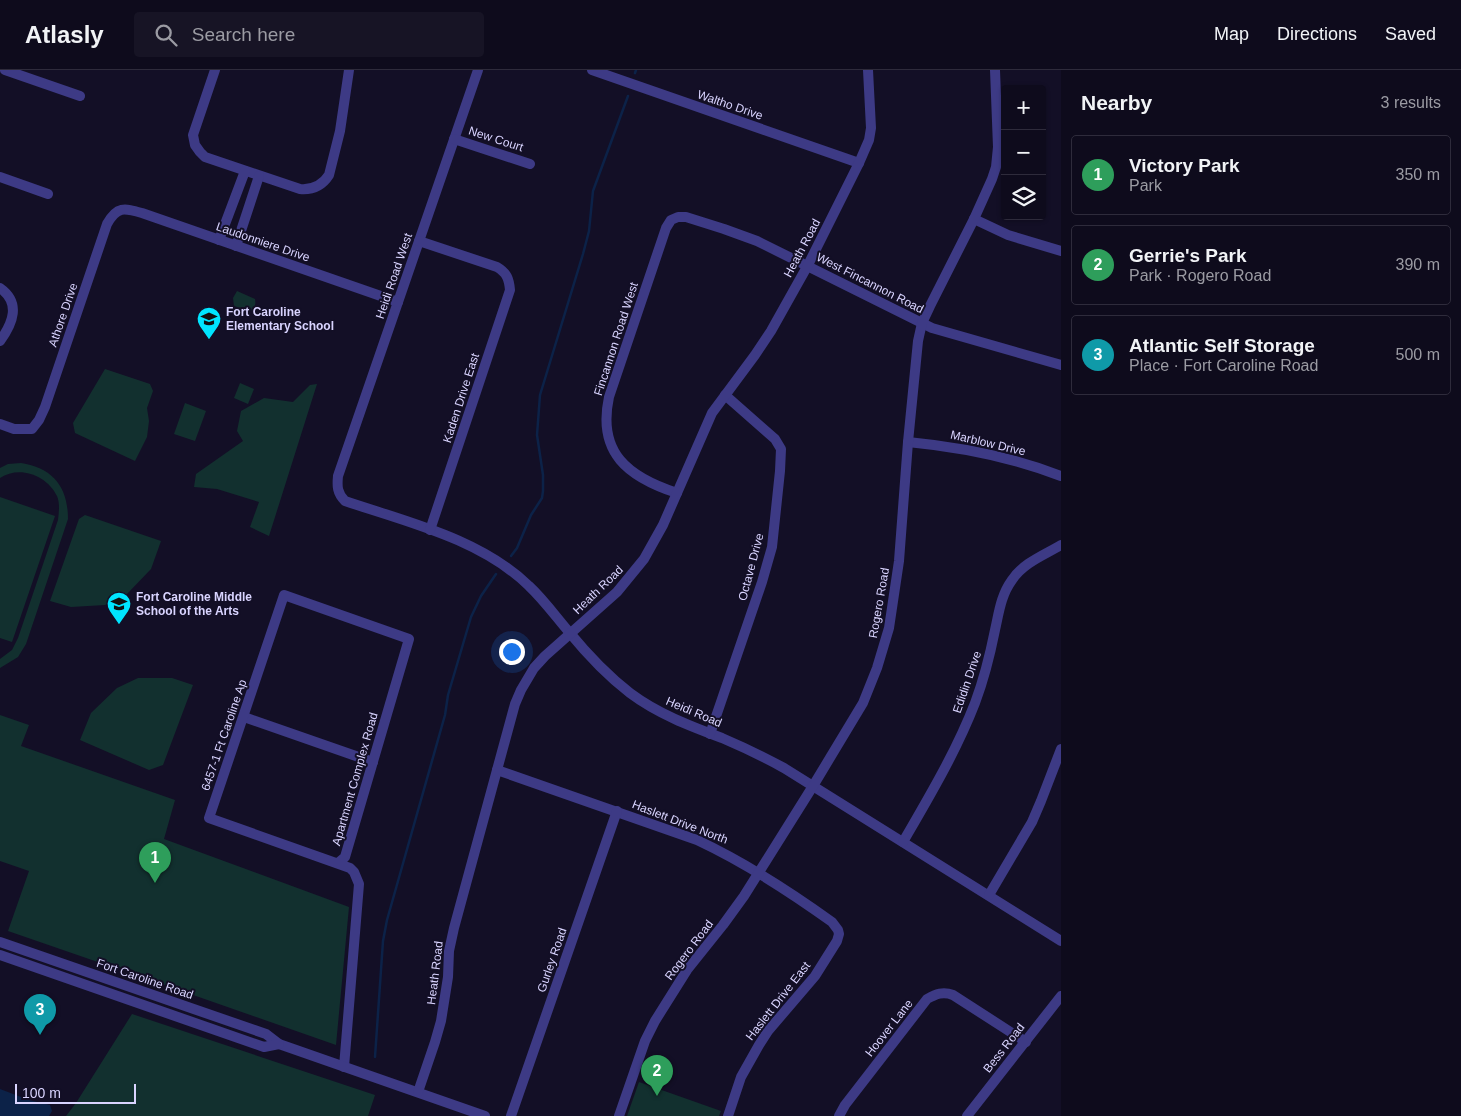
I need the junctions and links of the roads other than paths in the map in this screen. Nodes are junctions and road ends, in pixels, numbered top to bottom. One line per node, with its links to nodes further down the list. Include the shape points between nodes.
1 (5, 70): 8 (street)
2 (216, 70): 12 (street, via 193,135 205,157)
3 (349, 70): 13 (street, via 340,131 326,180 308,190)
4 (478, 70): 9 (street, Heidi Road West)
5 (592, 70): 11 (street, Waltho Drive)
6 (868, 70): 11 (street, Heath Road, via 871,128)
7 (995, 70): 17 (street, Rogero Road, via 996,167)
8 (80, 96)
9 (454, 139): 10 (street, New Court); 20 (street, Heidi Road West)
10 (530, 164)
11 (859, 164): 23 (street, Heath Road)
12 (245, 171): 13 (street); 19 (street)
13 (259, 176): 21 (street)
14 (0, 177): 15 (street)
15 (48, 194)
16 (118, 210): 19 (street, Laudonniere Drive, via 142,212); 30 (street, Athore Drive, via 107,224 39,420 32,429 14,429)
17 (974, 219): 22 (street, via 1017,238); 26 (street, Rogero Road)
18 (671, 220): 23 (street, West Fincannon Road, via 686,217 724,229); 34 (street, Fincannon Road West, via 605,413 609,440 624,465 646,481)
19 (219, 240): 21 (street, Laudonniere Drive)
20 (419, 241): 25 (street, Heidi Road West); 35 (street, Kaden Drive East, via 497,267 506,273 510,282)
21 (236, 246): 25 (street, Laudonniere Drive)
22 (1061, 251)
23 (808, 265): 26 (street, West Fincannon Road); 29 (street, Heath Road, via 771,331)
24 (0, 288): 27 (street, via 12,302 13,317)
25 (398, 302): 33 (street, Heidi Road West, via 338,476)
26 (922, 323): 28 (street, West Fincannon Road, via 942,332); 31 (street, Rogero Road)
27 (0, 341)
28 (1061, 364)
29 (725, 395): 34 (street, Heath Road, via 712,413); 40 (street, Octave Drive, via 775,439 781,449 772,547)
30 (0, 424)
31 (908, 442): 32 (street, Marblow Drive, via 972,451); 44 (street, Rogero Road, via 899,561 885,644 863,703)
32 (1061, 476)
33 (337, 490): 35 (street, Heidi Road, via 345,501)
34 (677, 493): 38 (street, Heath Road, via 644,559 633,574)
35 (430, 530): 38 (street, Heidi Road, via 484,552 509,568 530,587)
36 (1061, 545): 46 (street, Edidin Drive, via 1026,565 1006,588 975,703 955,749)
37 (348, 618): 39 (street, 6457-1 Ft Caroline Ap, via 284,596); 42 (street, Apartment Complex Road, via 408,639)
38 (570, 634): 40 (street, Heidi Road, via 630,694 655,710); 43 (street, Heath Road, via 534,668 521,690)
39 (244, 717): 42 (street); 47 (street, 6457-1 Ft Caroline Ap, via 210,818)
40 (710, 734): 44 (street, Heidi Road, via 763,756)
41 (1061, 749): 49 (street, via 1032,822)
42 (373, 762): 47 (street, Apartment Complex Road, via 345,857)
43 (496, 770): 45 (street, Haslett Drive North); 58 (street, Heath Road, via 454,928 436,1042)
44 (814, 786): 46 (street, Heidi Road); 48 (street, Rogero Road)
45 (617, 811): 48 (street, Haslett Drive North, via 698,840); 60 (street, Gurley Road)
46 (903, 842): 49 (street, Heidi Road)
47 (338, 863): 57 (street, Apartment Complex Road, via 354,872 359,884)
48 (758, 872): 50 (street, Haslett Drive North, via 832,922); 61 (street, Rogero Road, via 724,925 687,970 655,1021)
49 (989, 895): 51 (street, Heidi Road)
50 (838, 930): 62 (street, Haslett Drive East, via 836,941 815,976 768,1031 748,1062)
51 (1061, 941)
52 (0, 942): 56 (street, Fort Caroline Road, via 266,1034)
53 (0, 955): 56 (street, Fort Caroline Road, via 264,1047)
54 (1061, 996): 55 (street, Bess Road)
55 (1026, 1042): 63 (street, Hoover Lane, via 953,995 934,994); 64 (street, Bess Road)
56 (279, 1044): 57 (street, Fort Caroline Road)
57 (344, 1067): 58 (street, Fort Caroline Road)
58 (418, 1092): 59 (street, Fort Caroline Road)
59 (485, 1116)
60 (511, 1116)
61 (619, 1116)
62 (728, 1116)
63 (839, 1116)
64 (967, 1116)

